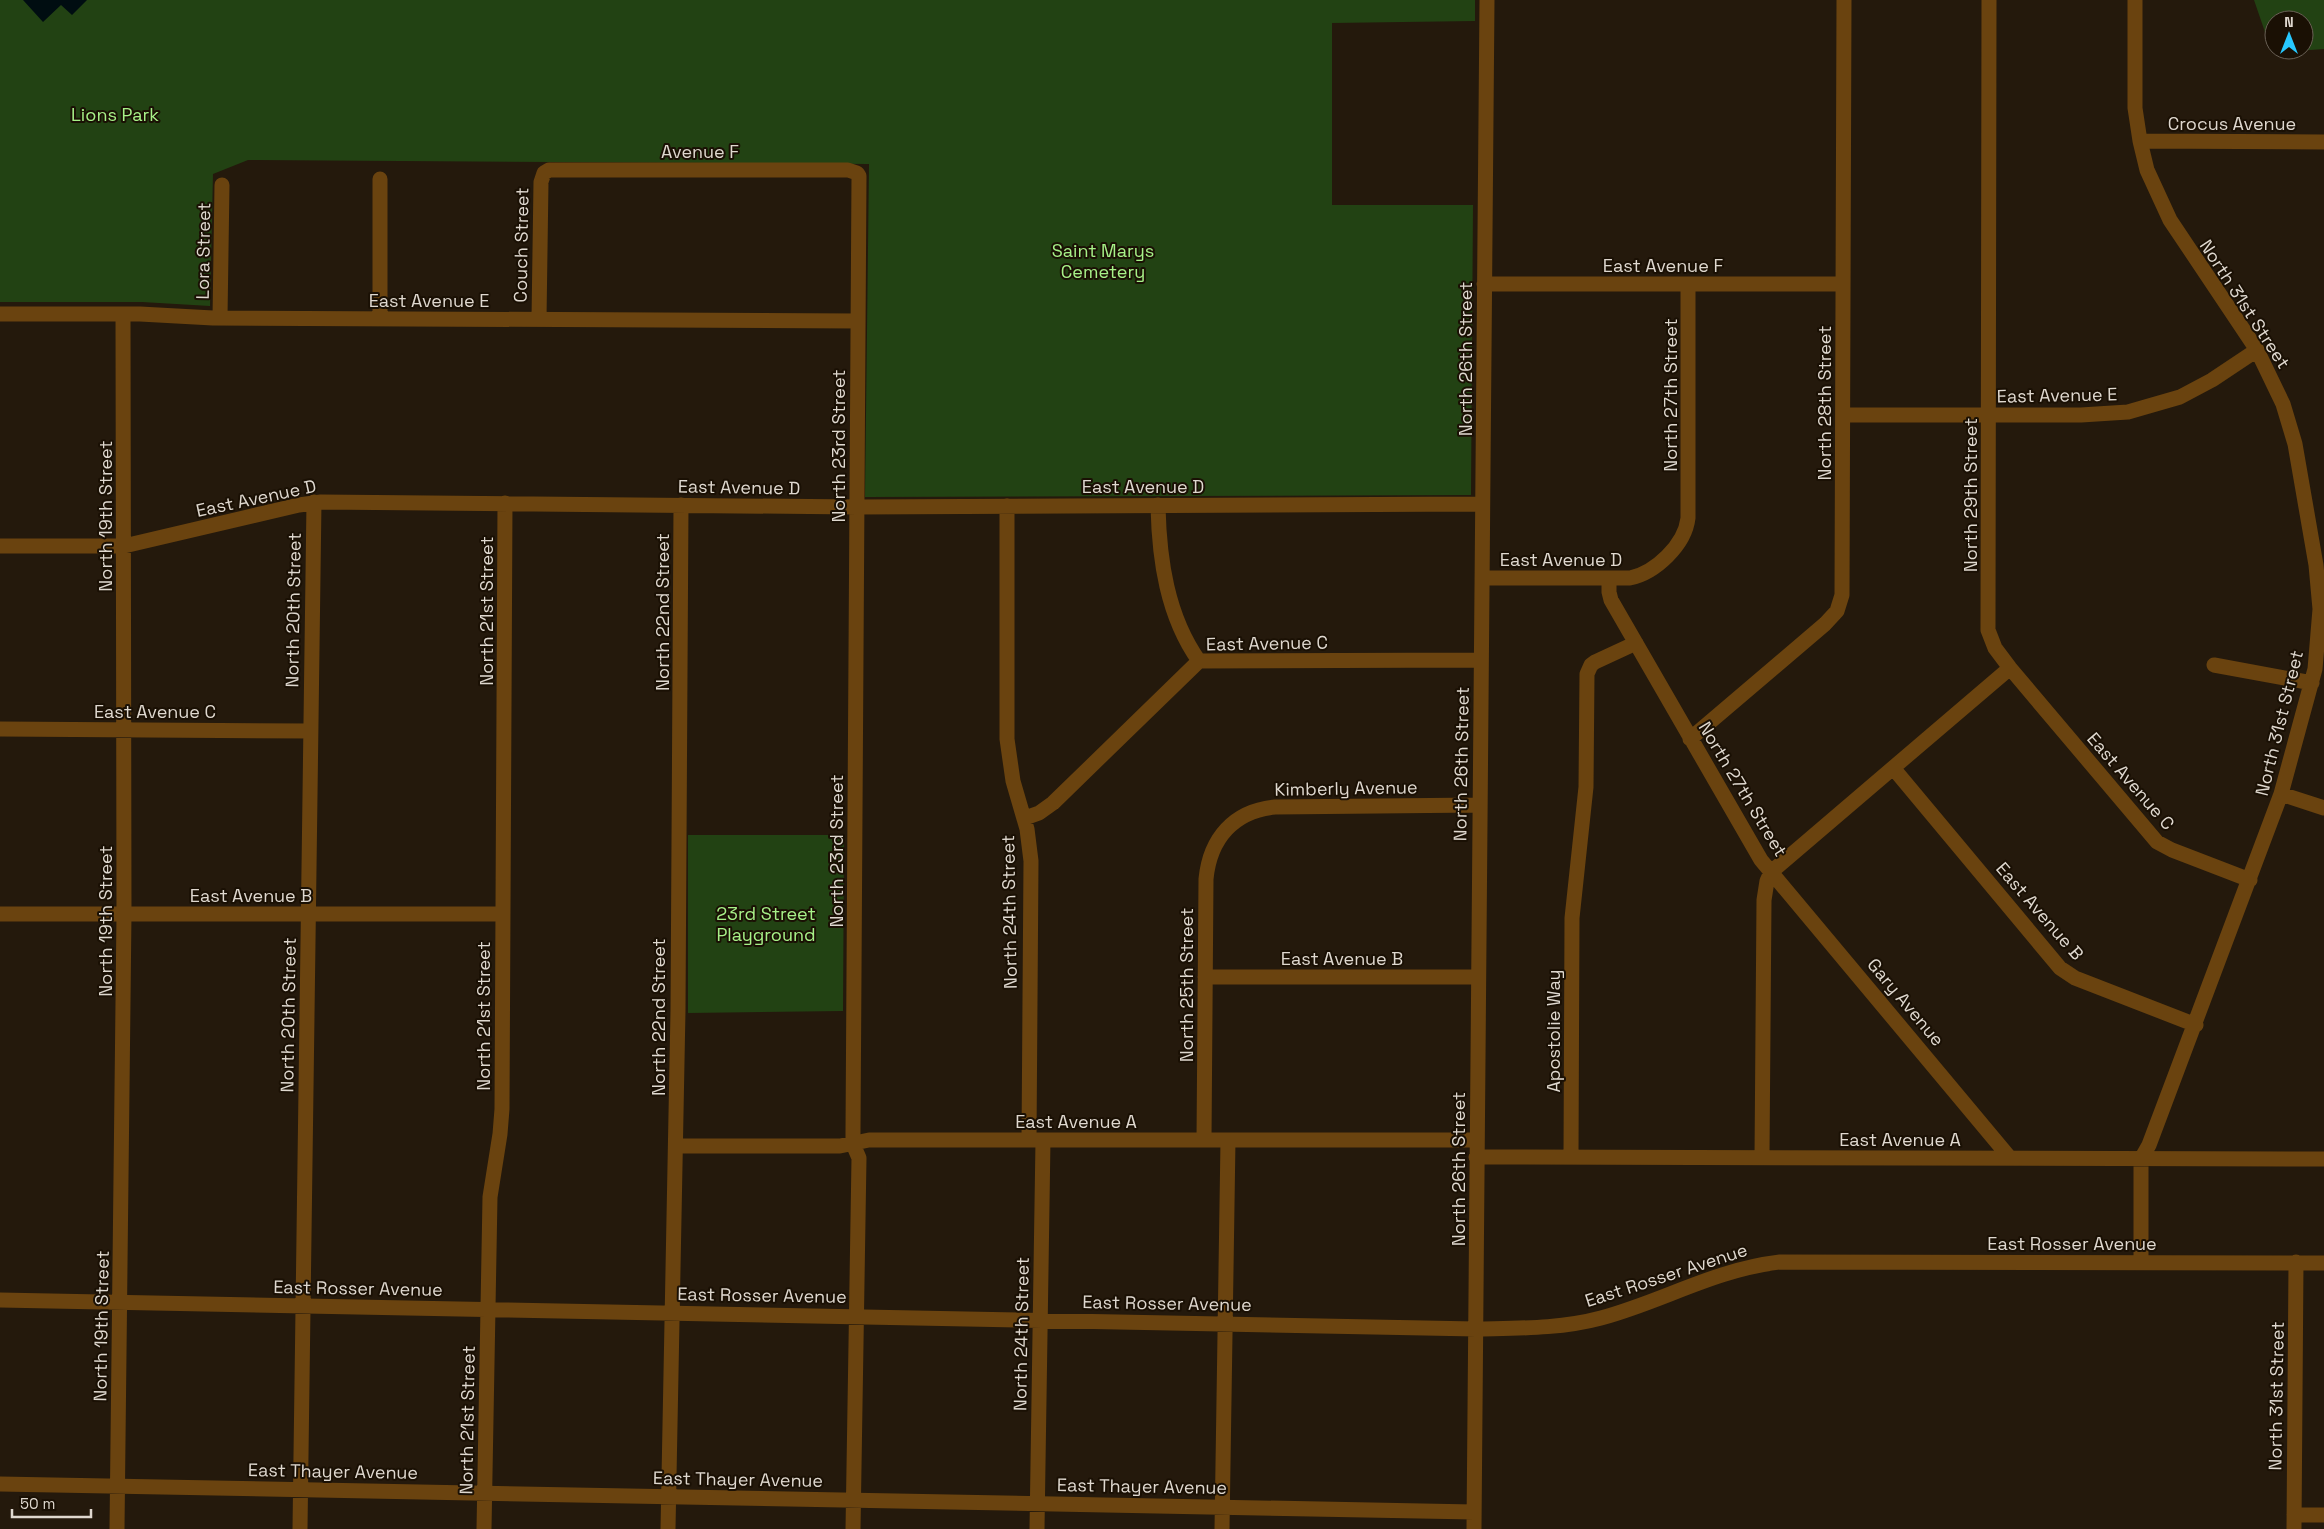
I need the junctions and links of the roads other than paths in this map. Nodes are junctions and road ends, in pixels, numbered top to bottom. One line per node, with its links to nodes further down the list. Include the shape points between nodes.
1 (1487, 0): 11 (street, North 26th Street)
2 (1844, 0): 13 (street, North 28th Street)
3 (1989, 0): 22 (street, North 29th Street)
4 (2134, 0): 5 (street, North 31st Street, via 2135,100)
5 (2140, 141): 6 (street, Crocus Avenue); 20 (street, North 31st Street, via 2147,170 2167,215)
6 (2324, 142)
7 (544, 173): 8 (street, Avenue F, via 554,170 848,170); 18 (street, Couch Street, via 541,182)
8 (857, 173): 19 (street, North 23rd Street, via 860,181)
9 (380, 179): 17 (street)
10 (222, 185): 16 (street, Lora Street)
11 (1484, 284): 12 (street, East Avenue F); 25 (street, North 26th Street)
12 (1688, 284): 13 (street, East Avenue F); 30 (street, North 27th Street, via 1688,518)
13 (1842, 284): 21 (street, North 28th Street)
14 (0, 314): 15 (street, East Avenue E)
15 (123, 314): 16 (street, East Avenue E); 32 (street, North 19th Street)
16 (220, 318): 17 (street, East Avenue E)
17 (380, 319): 18 (street, East Avenue E)
18 (539, 319): 19 (street, East Avenue E)
19 (858, 321): 29 (street, North 23rd Street)
20 (2257, 350): 22 (street, East Avenue E, via 2196,390 2146,409 2095,415); 40 (street, North 31st Street, via 2277,390 2291,430 2316,564 2320,624)
21 (1843, 415): 22 (street, East Avenue E); 44 (street, North 28th Street, via 1843,585 1836,611 1825,624)
22 (1988, 415): 39 (street, North 29th Street, via 1988,630 1995,648)
23 (314, 502): 24 (street, East Avenue D); 32 (street, East Avenue D); 43 (street, North 20th Street)
24 (505, 503): 26 (street, East Avenue D); 56 (street, North 21st Street)
25 (1482, 504): 27 (street, East Avenue D); 33 (street, North 26th Street)
26 (681, 505): 29 (street, East Avenue D); 65 (street, North 22nd Street)
27 (1158, 505): 28 (street, East Avenue D); 37 (street, via 1163,571 1175,612)
28 (1007, 506): 29 (street, East Avenue D); 49 (street, North 24th Street, via 1007,739 1013,782)
29 (857, 507): 64 (street, North 23rd Street)
30 (1684, 535): 34 (street, East Avenue D, via 1647,572 1630,578)
31 (0, 546): 32 (street, East Avenue D)
32 (124, 546): 42 (street, North 19th Street)
33 (1482, 578): 34 (street, East Avenue D); 36 (street, North 26th Street)
34 (1608, 578): 35 (street, North 27th Street, via 1612,600)
35 (1636, 643): 44 (street, North 27th Street); 66 (street, Apostolie Way, via 1595,662 1588,669 1586,776 1573,906)
36 (1481, 660): 37 (street, East Avenue C); 47 (street, North 26th Street)
37 (1199, 661): 49 (street, East Avenue C, via 1053,803)
38 (2214, 665): 40 (street)
39 (2010, 668): 45 (street); 52 (street, East Avenue C, via 2157,842)
40 (2312, 683): 46 (street, North 31st Street)
41 (0, 729): 42 (street, East Avenue C)
42 (123, 729): 43 (street, East Avenue C); 54 (street, North 19th Street)
43 (310, 731): 55 (street, North 20th Street)
44 (1690, 739): 51 (street, North 27th Street)
45 (1894, 769): 51 (street); 59 (street, East Avenue B, via 2060,968 2075,978)
46 (2282, 794): 48 (street); 52 (street, North 31st Street)
47 (1480, 805): 50 (street, Kimberly Avenue, via 1269,807 1239,818); 58 (street, North 26th Street)
48 (2324, 808)
49 (1025, 818): 60 (street, North 24th Street, via 1031,861)
50 (1221, 834): 57 (street, North 25th Street, via 1207,868)
51 (1771, 872): 68 (street, North 27th Street, via 1764,900); 69 (street, Gary Avenue)
52 (2250, 880): 59 (street, North 31st Street)
53 (0, 914): 54 (street, East Avenue B)
54 (124, 914): 55 (street, East Avenue B); 76 (street, North 19th Street)
55 (308, 914): 56 (street, East Avenue B); 77 (street, North 20th Street)
56 (502, 914): 78 (street, North 21st Street, via 502,1109 490,1197)
57 (1205, 977): 58 (street, East Avenue B); 61 (street, North 25th Street)
58 (1478, 977): 63 (street, North 26th Street)
59 (2196, 1024): 70 (street, North 31st Street)
60 (1036, 1140): 61 (street, East Avenue A); 64 (street, East Avenue A, via 870,1140); 81 (street, North 24th Street)
61 (1204, 1140): 62 (street, East Avenue A)
62 (1228, 1140): 63 (street, East Avenue A); 82 (street)
63 (1476, 1140): 67 (street, North 26th Street)
64 (853, 1144): 65 (street, East Avenue A); 80 (street, North 23rd Street, via 859,1158)
65 (676, 1146): 79 (street, North 22nd Street)
66 (1571, 1156): 67 (street, East Avenue A); 68 (street, East Avenue A)
67 (1476, 1157): 83 (street, North 26th Street)
68 (1762, 1157): 69 (street, East Avenue A)
69 (2010, 1158): 70 (street, East Avenue A)
70 (2142, 1159): 71 (street, East Avenue A); 72 (street, North 31st Street)
71 (2324, 1159)
72 (2140, 1262): 73 (street, East Rosser Avenue); 83 (street, East Rosser Avenue, via 1780,1262 1732,1270 1619,1312 1582,1322 1549,1327)
73 (2296, 1262): 74 (street, East Rosser Avenue); 94 (street, North 31st Street)
74 (2324, 1262)
75 (0, 1300): 76 (street, East Rosser Avenue)
76 (120, 1302): 77 (street, East Rosser Avenue); 85 (street, North 19th Street)
77 (303, 1306): 78 (street, East Rosser Avenue); 86 (street, North 20th Street)
78 (487, 1309): 79 (street, East Rosser Avenue); 87 (street, North 21st Street)
79 (671, 1312): 80 (street, East Rosser Avenue); 88 (street, North 22nd Street)
80 (856, 1316): 81 (street, East Rosser Avenue); 89 (street, North 23rd Street)
81 (1040, 1319): 82 (street, East Rosser Avenue); 90 (street, North 24th Street)
82 (1224, 1323): 83 (street, East Rosser Avenue); 91 (street)
83 (1476, 1329): 92 (street, North 26th Street)
84 (0, 1484): 85 (street, East Thayer Avenue)
85 (118, 1486): 86 (street, East Thayer Avenue); 95 (street, North 19th Street)
86 (301, 1490): 87 (street, East Thayer Avenue); 96 (street, North 20th Street)
87 (484, 1493): 88 (street, East Thayer Avenue); 97 (street, North 21st Street)
88 (669, 1496): 89 (street, East Thayer Avenue); 98 (street, North 22nd Street)
89 (854, 1501): 90 (street, East Thayer Avenue); 99 (street, North 23rd Street)
90 (1038, 1503): 91 (street, East Thayer Avenue); 100 (street, North 24th Street)
91 (1222, 1506): 92 (street, East Thayer Avenue); 101 (street)
92 (1474, 1512): 102 (street, North 26th Street)
93 (2324, 1515): 94 (street)
94 (2294, 1522)
95 (117, 1529)
96 (300, 1529)
97 (484, 1529)
98 (668, 1529)
99 (853, 1529)
100 (1037, 1529)
101 (1222, 1529)
102 (1474, 1529)

